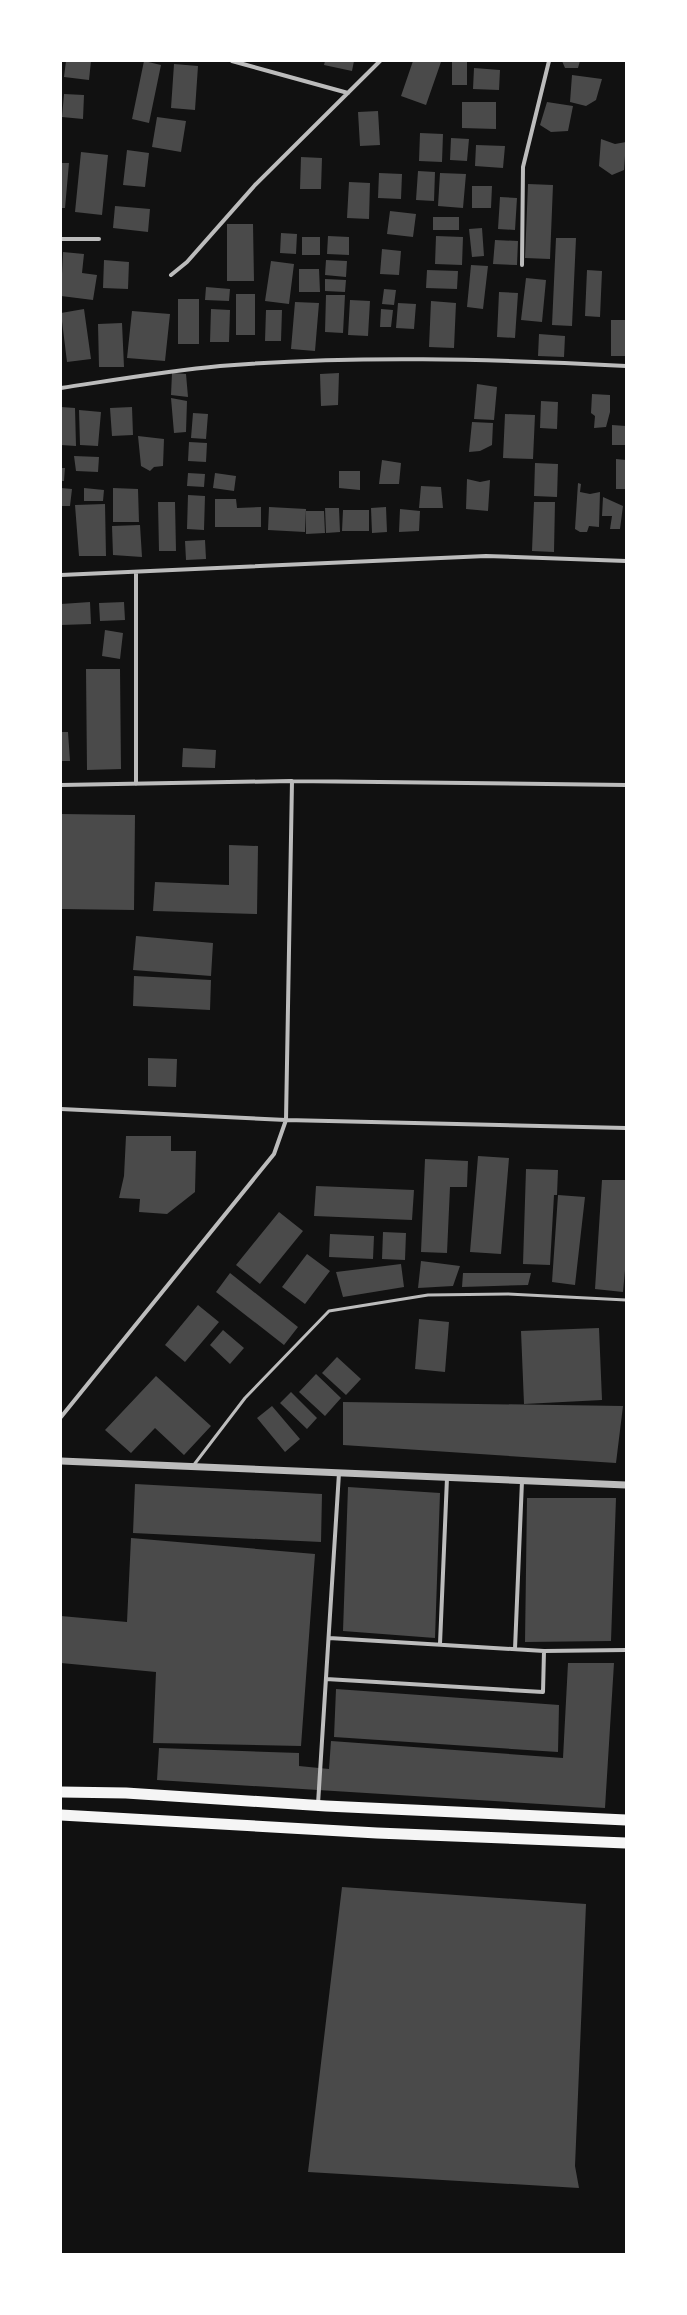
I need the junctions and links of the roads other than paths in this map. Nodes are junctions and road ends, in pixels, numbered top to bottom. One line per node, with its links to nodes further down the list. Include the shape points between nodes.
1 (232, 61): 4 (street)
2 (380, 61): 4 (street)
3 (549, 61): 7 (street, via 523,167)
4 (348, 93): 8 (street, via 254,185 187,262)
5 (61, 239): 6 (street)
6 (99, 239)
7 (522, 265)
8 (171, 275)
9 (626, 366): 10 (street, via 478,358 351,360 221,366)
10 (61, 388)
11 (626, 561): 12 (street, via 486,556)
12 (136, 573): 13 (street); 15 (street)
13 (61, 575)
14 (292, 781): 15 (street); 17 (street); 19 (street)
15 (136, 784): 16 (street)
16 (61, 785)
17 (626, 785)
18 (61, 1109): 19 (street)
19 (286, 1120): 20 (street); 22 (street, via 274,1154)
20 (626, 1128)
21 (626, 1300): 24 (lane, via 508,1294 428,1295 329,1311 245,1398)
22 (61, 1417)
23 (61, 1461): 24 (street)
24 (192, 1467): 25 (street)
25 (339, 1473): 26 (street); 29 (street)
26 (448, 1478): 27 (street); 30 (street)
27 (522, 1481): 28 (street); 31 (street)
28 (626, 1485)
29 (329, 1638): 30 (street); 34 (street)
30 (440, 1644): 31 (street)
31 (515, 1649): 32 (street)
32 (544, 1650): 33 (street); 34 (street, via 542,1692)
33 (626, 1650)
34 (326, 1679): 36 (street)
35 (61, 1792): 36 (highway, via 126,1793)
36 (318, 1806): 38 (highway)
37 (61, 1815): 39 (highway)
38 (626, 1820)
39 (626, 1843)

